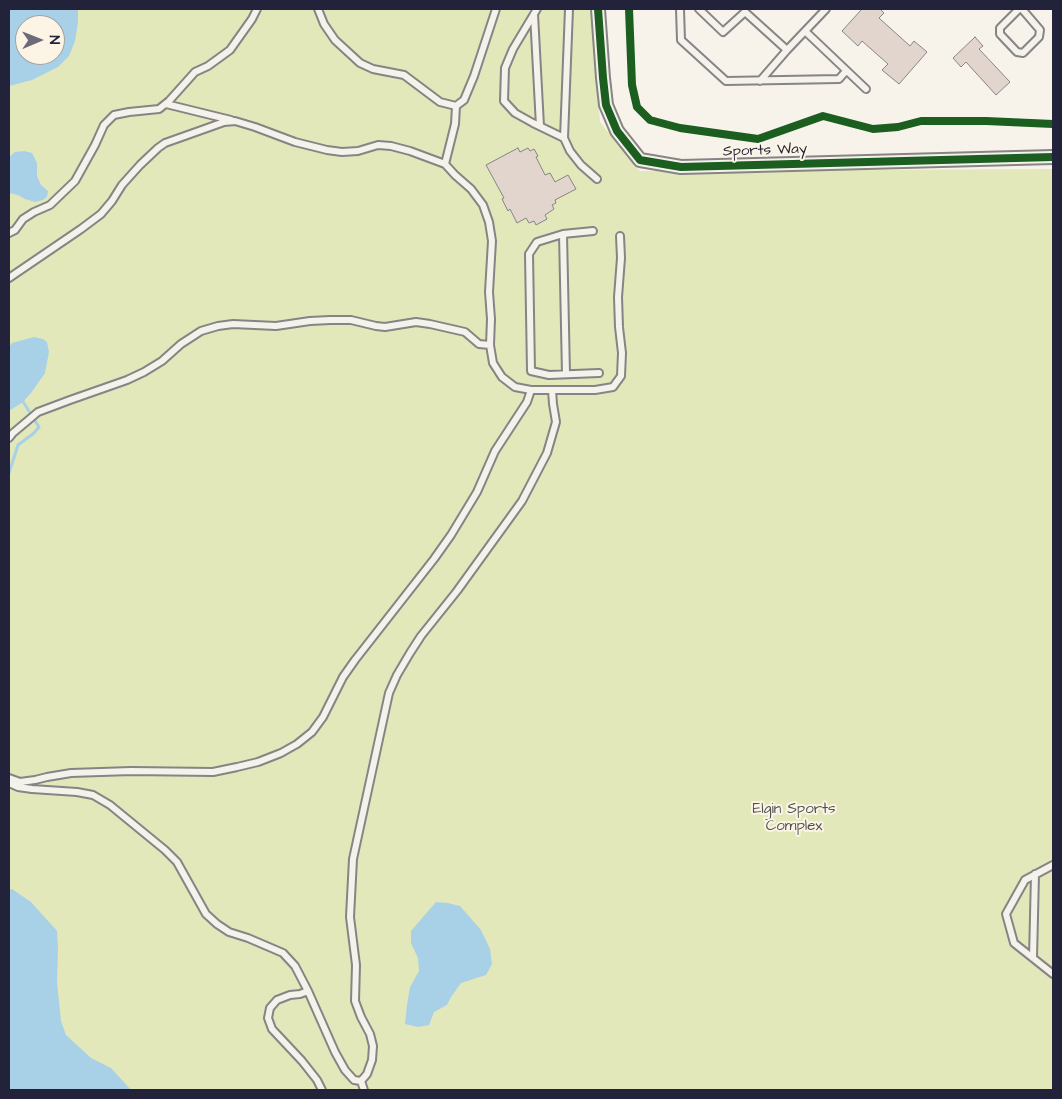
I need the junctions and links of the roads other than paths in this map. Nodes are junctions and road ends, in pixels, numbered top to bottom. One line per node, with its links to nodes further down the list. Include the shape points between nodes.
1 (256, 9): 16 (lane, via 230,50 196,72)
2 (318, 9): 17 (lane, via 335,40 360,63 404,76 440,102)
3 (496, 9): 17 (lane, via 464,100)
4 (569, 9): 20 (lane)
5 (598, 9): 21 (street, Sports Way, via 606,104 617,131 640,160 681,167)
6 (680, 9): 14 (lane, via 681,40 726,81)
7 (699, 9): 12 (lane, via 723,32 745,12)
8 (826, 9): 11 (lane)
9 (1020, 9): 9 (lane, via 1000,28 1000,34 1017,52 1023,53 1039,37 1040,30)
10 (535, 11): 19 (lane); 19 (lane, via 505,68 504,101 516,113)
11 (805, 31): 12 (lane); 13 (lane)
12 (787, 50): 14 (lane)
13 (846, 71): 14 (lane, via 839,78); 15 (lane)
14 (760, 81)
15 (866, 89)
16 (166, 104): 18 (lane); 25 (lane, via 159,109 114,116 104,125 75,181 50,205 23,219)
17 (456, 106): 22 (lane)
18 (235, 121): 22 (lane, via 314,148 342,152 378,145 391,146); 28 (lane, via 165,142 140,165 100,214)
19 (540, 126): 20 (lane)
20 (564, 138): 23 (lane, via 581,165)
21 (1053, 157)
22 (445, 164): 29 (lane, via 471,189 483,205 489,222 492,241)
23 (598, 179)
24 (593, 231): 26 (lane)
25 (9, 233)
26 (564, 234): 31 (lane); 31 (lane, via 537,242 529,254 531,371)
27 (620, 236): 33 (lane, via 621,376 613,387)
28 (9, 278)
29 (490, 346): 32 (lane, via 493,363 502,378 516,387); 34 (lane, via 479,344 465,332 416,322 385,327 351,320 276,326 218,326 200,331 144,372 38,412)
30 (599, 373): 31 (lane)
31 (566, 374)
32 (531, 390): 33 (lane); 35 (lane, via 451,535 355,660 312,732 297,744 258,762 213,772 71,773 20,782)
33 (552, 390): 42 (lane, via 556,422 547,453 522,501 410,653 389,693 353,859 350,917 356,965 355,1001 373,1046 372,1060)
34 (9, 438)
35 (9, 778)
36 (9, 784): 41 (lane, via 93,795 110,805 177,862 206,914 229,932 283,953 295,966)
37 (1053, 865): 38 (lane)
38 (1036, 874): 39 (lane); 39 (lane, via 1025,880 1006,914 1014,942)
39 (1034, 958): 40 (lane)
40 (1053, 974)
41 (308, 991): 42 (lane, via 345,1070 354,1080); 43 (lane, via 277,1000 270,1008 268,1018 272,1030 302,1061)
42 (361, 1081): 44 (lane)
43 (322, 1090)
44 (364, 1090)

